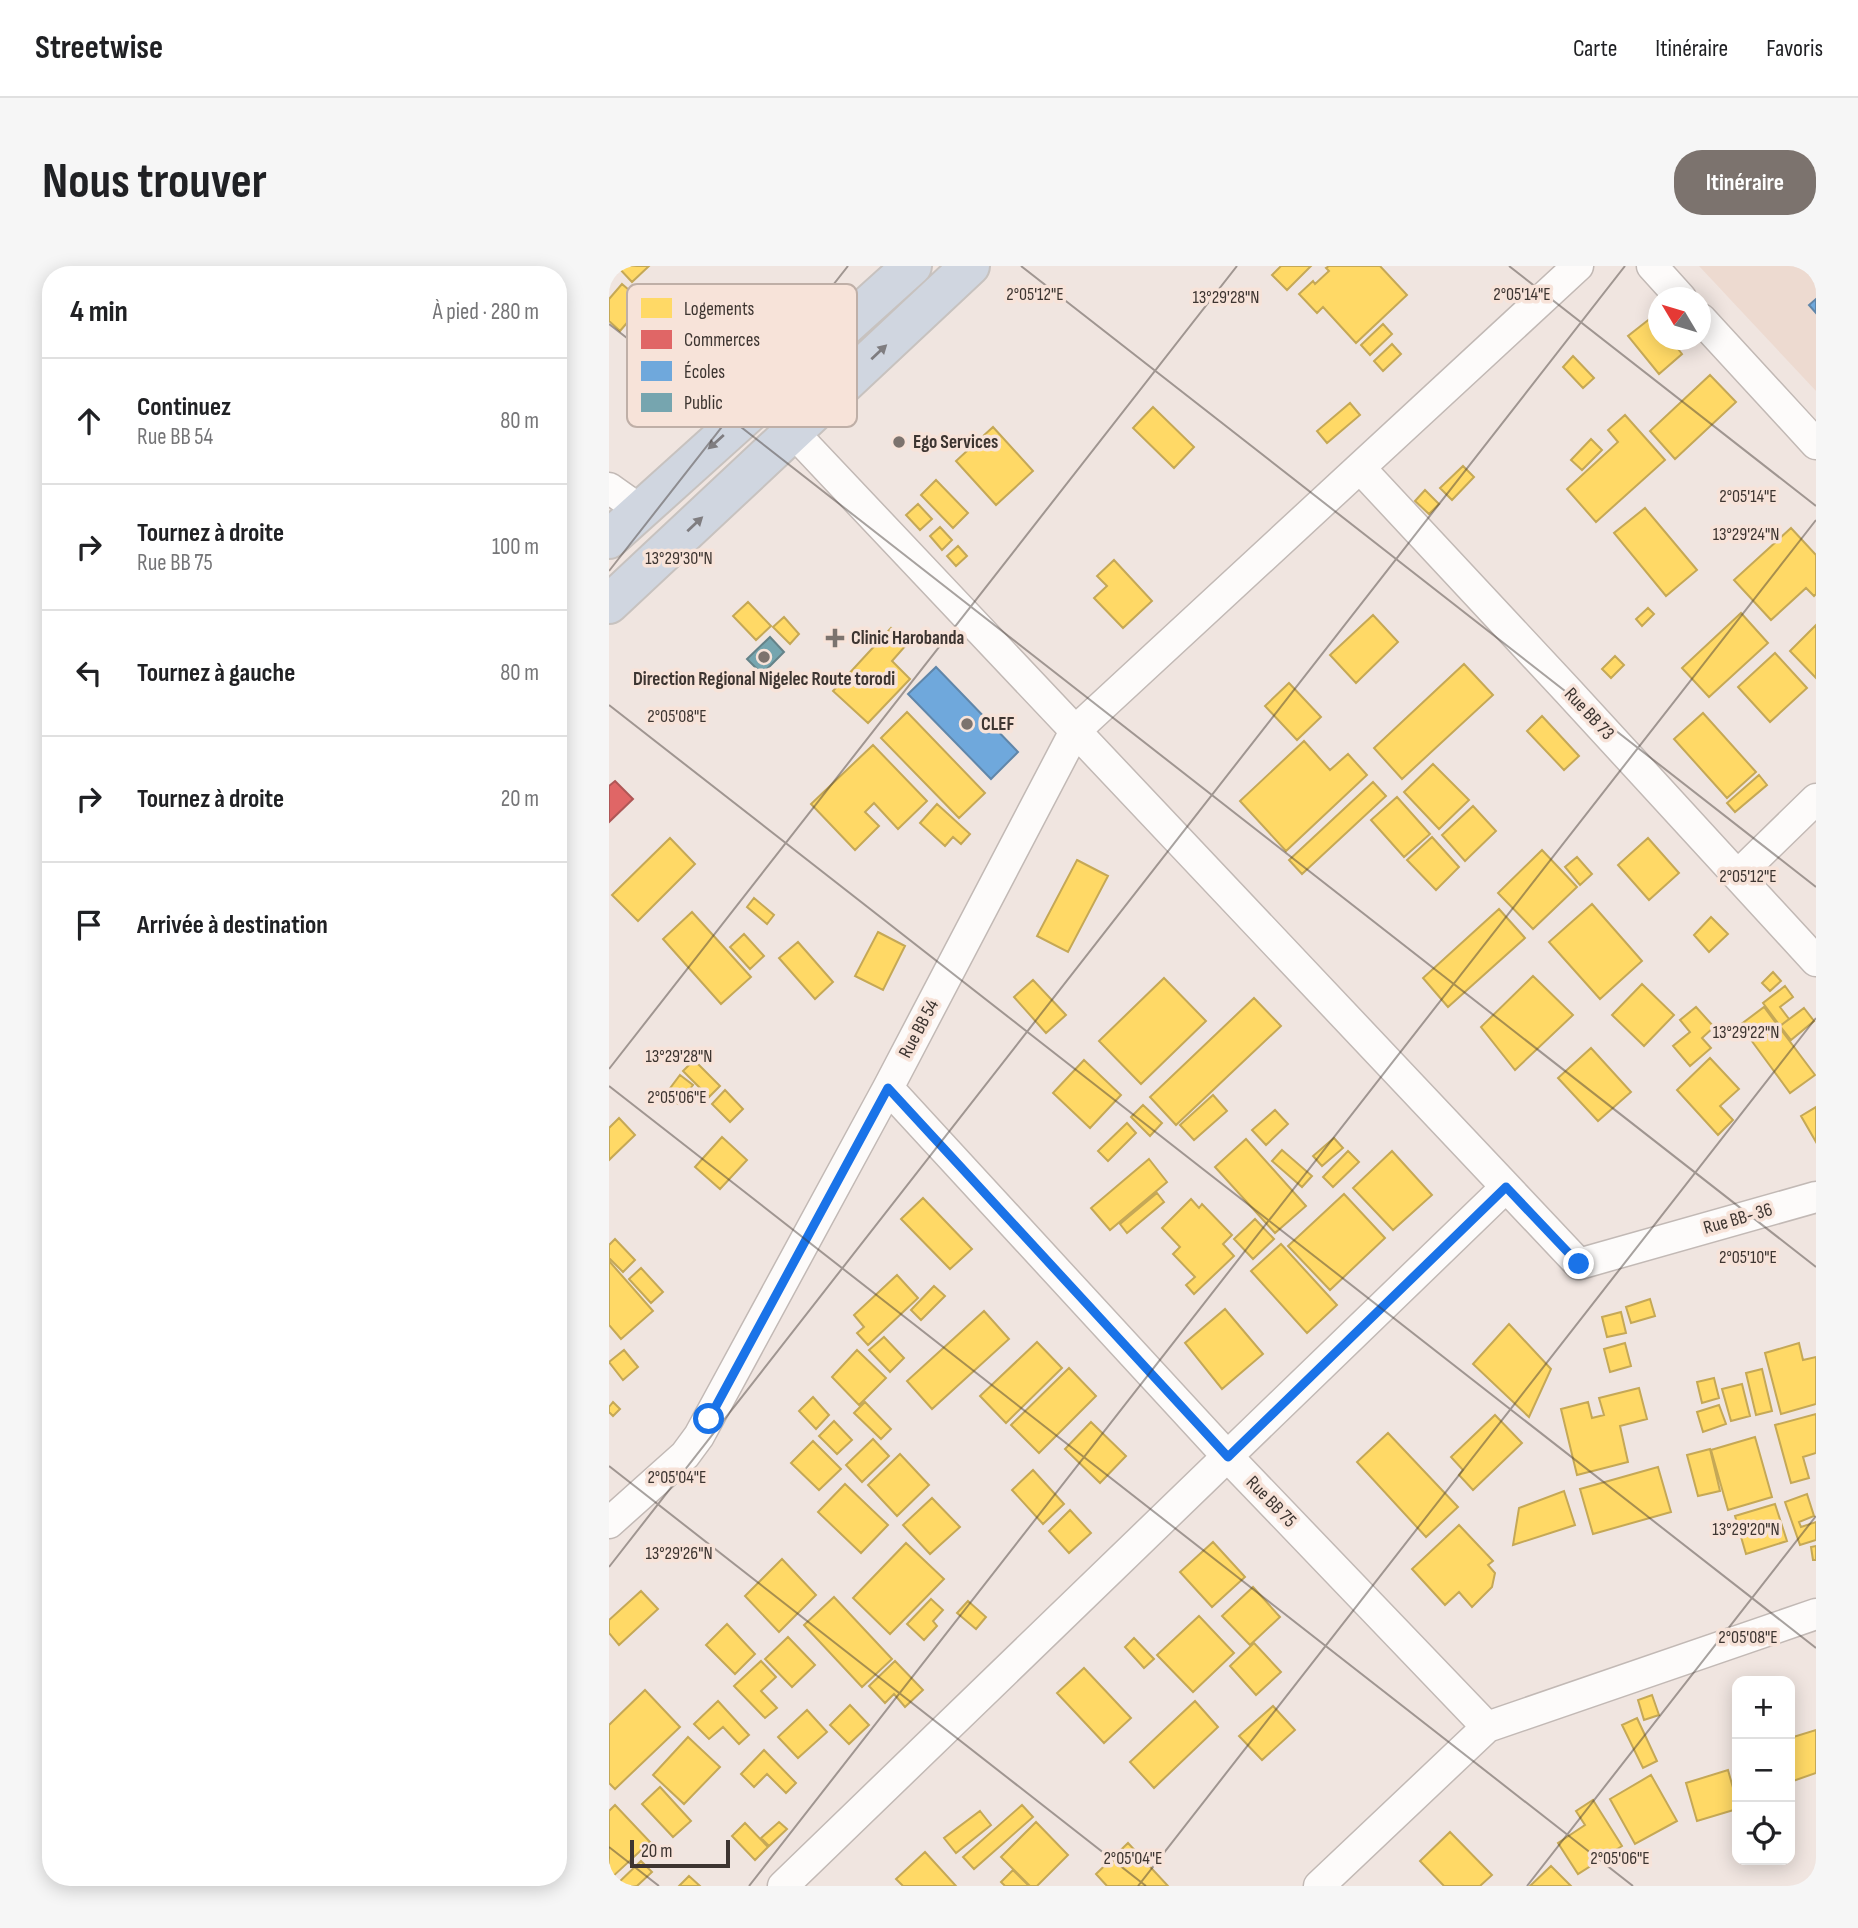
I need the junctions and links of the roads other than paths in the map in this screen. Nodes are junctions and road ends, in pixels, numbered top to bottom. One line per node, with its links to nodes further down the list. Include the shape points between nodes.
1 (912, 266): 6 (highway, one-way to 6)
2 (970, 266): 8 (highway, one-way to 2)
3 (1578, 266): 13 (street, Rue BB 54)
4 (1653, 266): 5 (street)
5 (1671, 287)
6 (857, 315)
7 (1711, 331): 12 (street)
8 (857, 372)
9 (733, 427): 15 (highway, one-way to 15)
10 (798, 427): 11 (highway, one-way to 10)
11 (793, 432): 17 (highway, one-way to 11); 18 (street)
12 (1816, 444)
13 (1360, 468): 18 (street, Rue BB 54); 20 (street, Rue BB 73)
14 (609, 488): 15 (street)
15 (640, 510): 16 (highway)
16 (609, 539)
17 (609, 604)
18 (1075, 732): 22 (street, Rue BB 54); 23 (street)
19 (1816, 799): 20 (street)
20 (1738, 876): 21 (street, Rue BB 73)
21 (1816, 961)
22 (888, 1088): 25 (street, Rue BB 75); 26 (street, Rue BB 54, via 699,1436 685,1455)
23 (1506, 1187): 24 (street, Rue BB- 36, via 1579,1264); 25 (street)
24 (1816, 1197)
25 (1228, 1457): 28 (street, Rue BB 75); 29 (street)
26 (609, 1523)
27 (1816, 1614): 28 (street)
28 (1487, 1727): 30 (street)
29 (783, 1886)
30 (1319, 1886)

